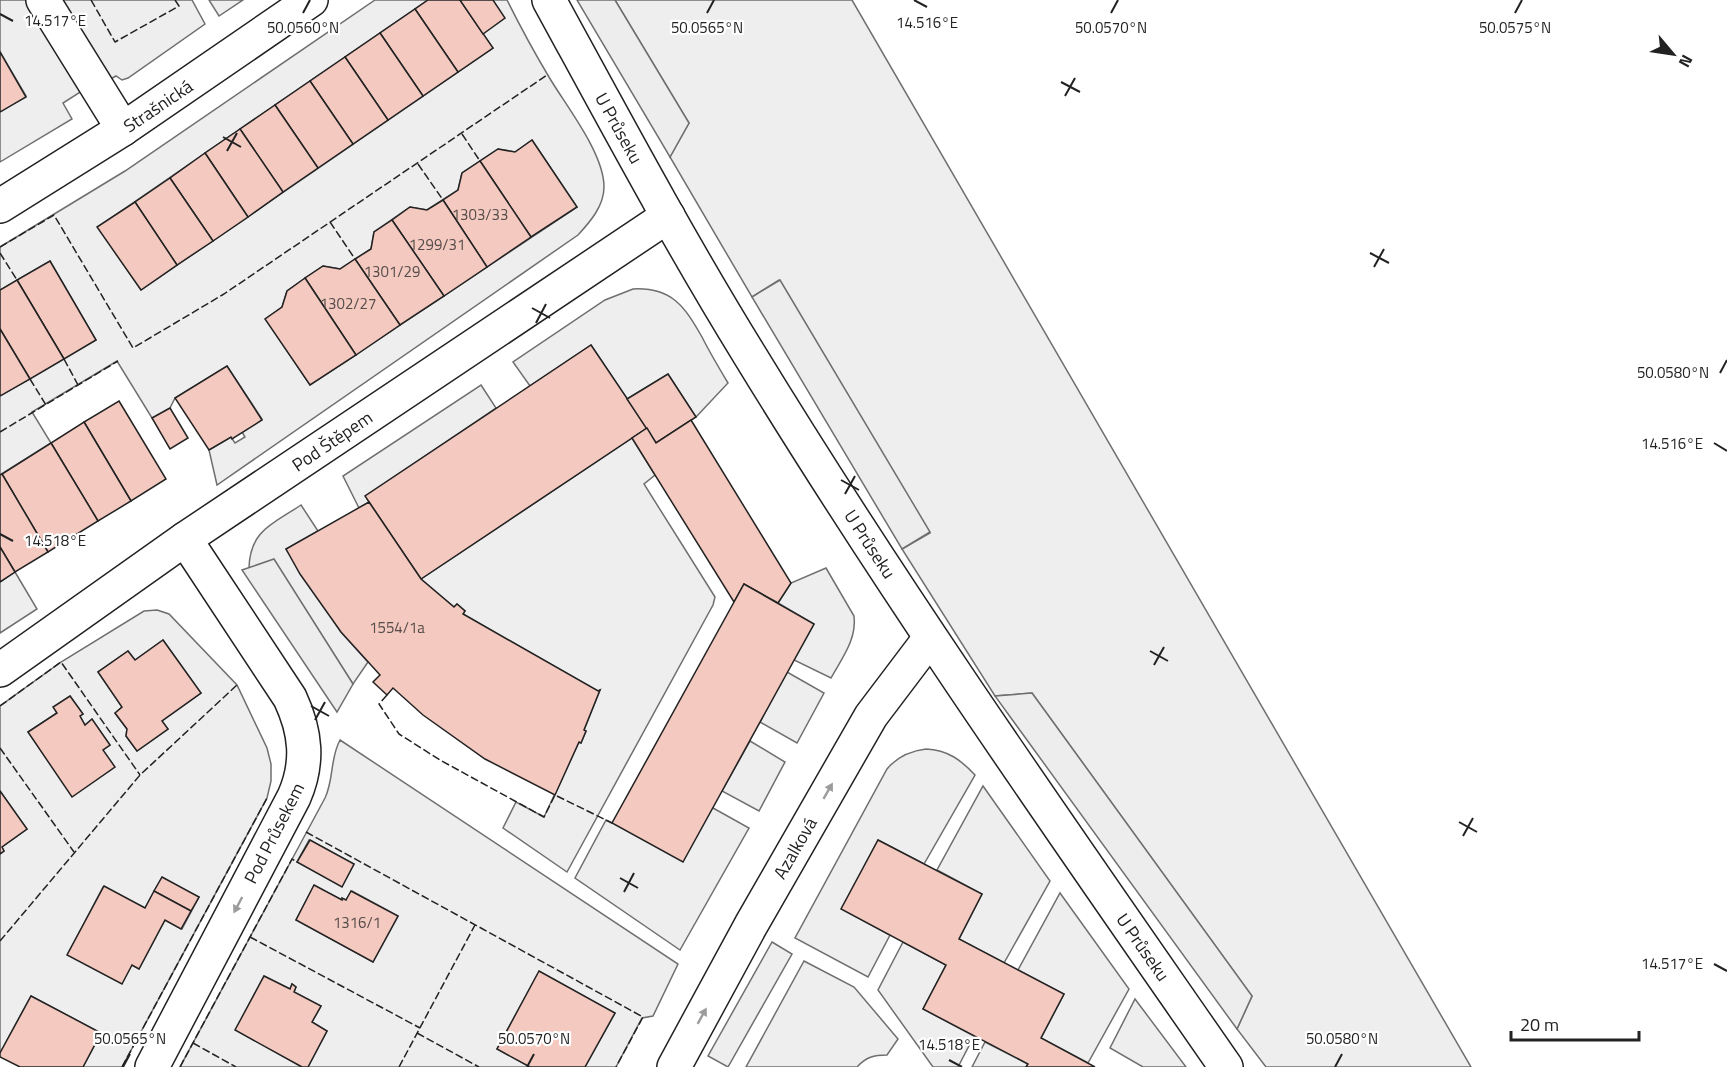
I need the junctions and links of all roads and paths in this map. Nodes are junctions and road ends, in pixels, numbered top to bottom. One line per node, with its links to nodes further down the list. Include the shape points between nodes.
1 (43, 0): 4 (street)
2 (311, 0): 4 (street, Strašnická)
3 (549, 0): 6 (street, U Průseku)
4 (123, 129): 5 (street, Strašnická)
5 (0, 206)
6 (668, 216): 7 (street, Pod Štěpem); 8 (street, U Průseku, via 748,353)
7 (185, 539): 9 (street, Pod Štěpem); 10 (street, Pod Průsekem, one-way to 10, via 290,698 305,742 304,762 294,797)
8 (930, 638): 11 (street, Azalková, one-way to 8, via 871,716); 12 (street, U Průseku)
9 (0, 670)
10 (152, 1067)
11 (674, 1067)
12 (1226, 1067)

